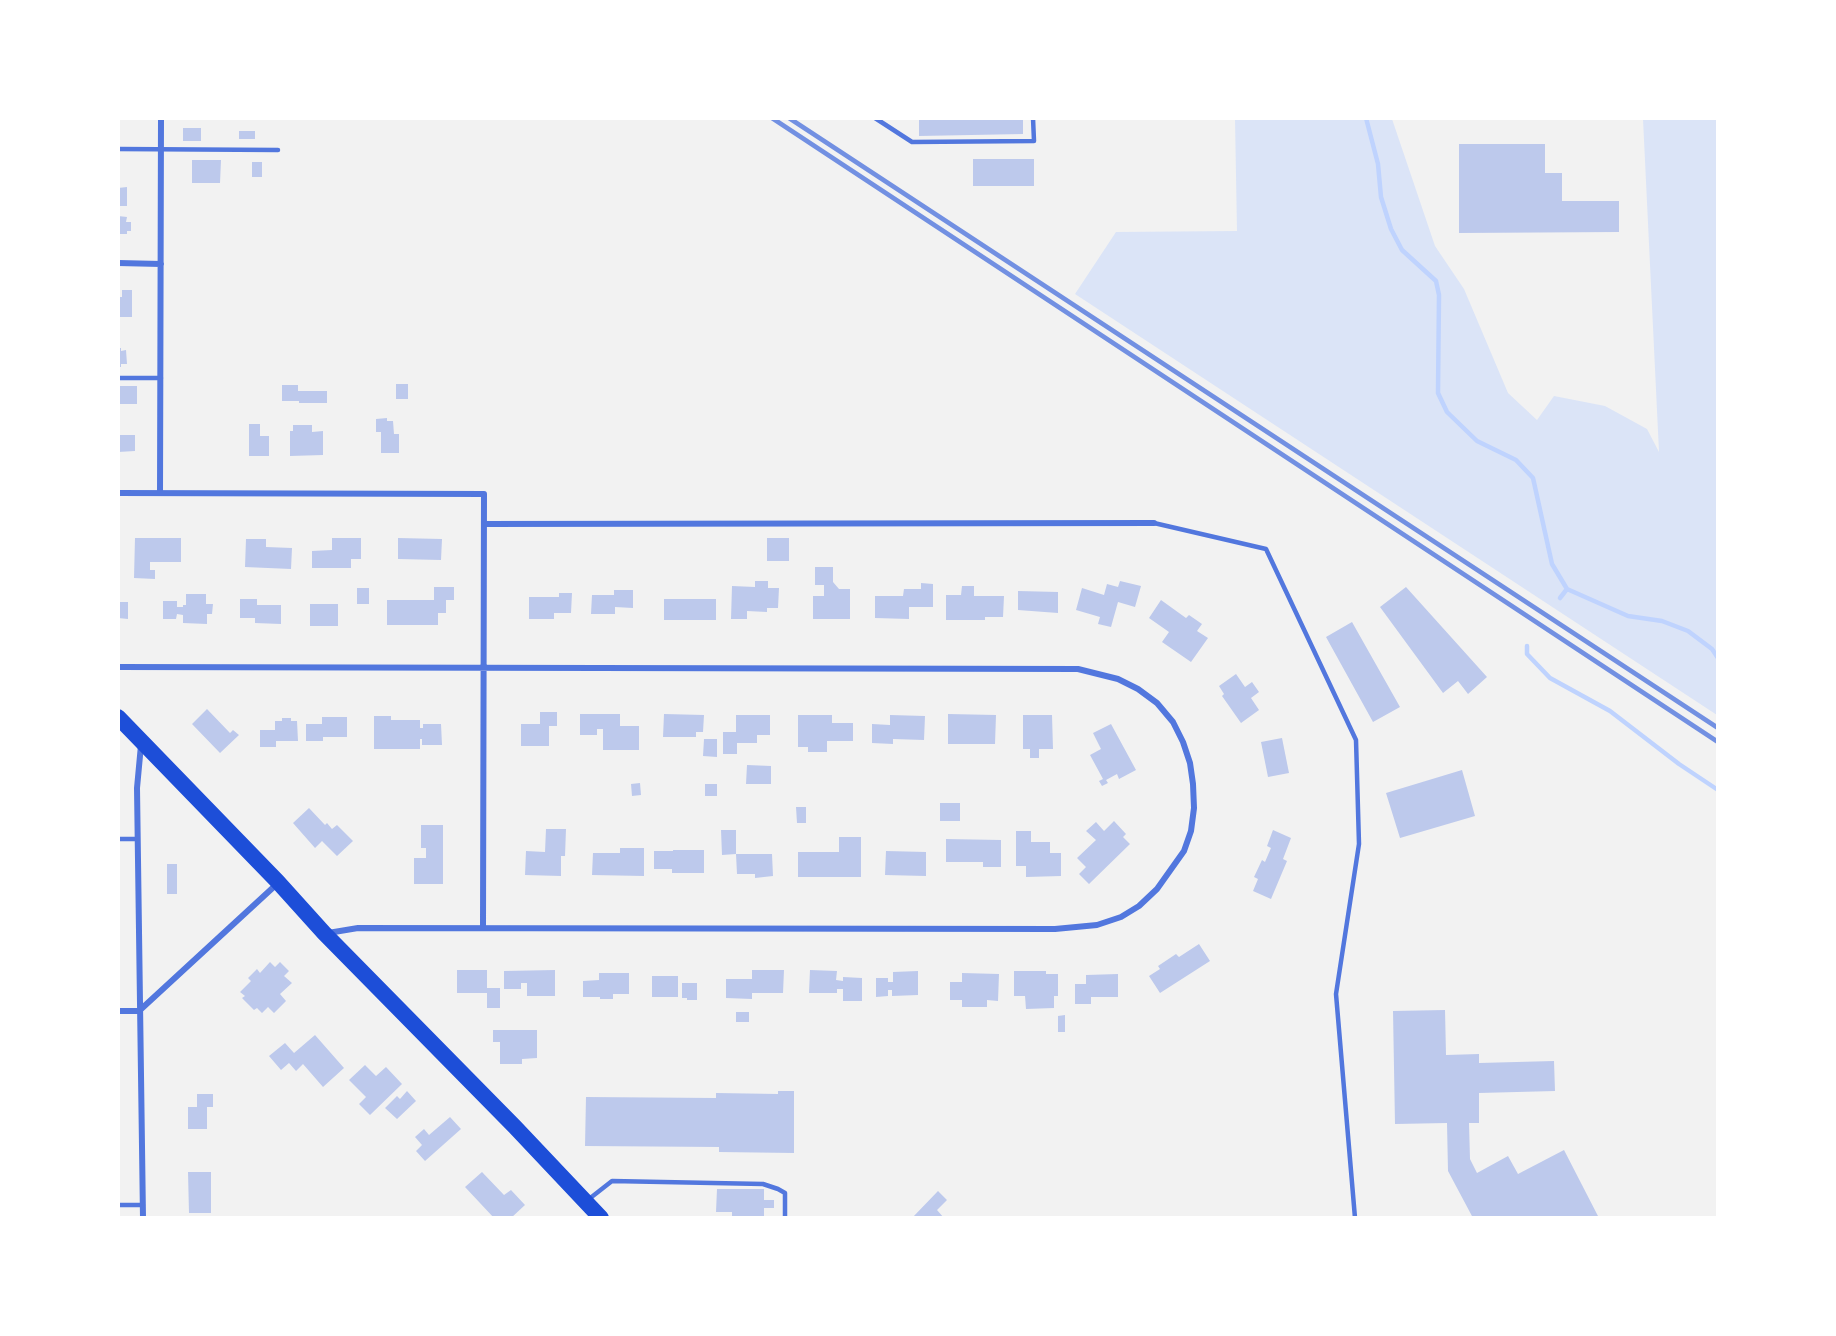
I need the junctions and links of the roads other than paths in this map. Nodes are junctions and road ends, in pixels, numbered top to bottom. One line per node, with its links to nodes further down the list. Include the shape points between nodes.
1 (161, 118): 5 (street)
2 (875, 118): 3 (lane, via 912,142 1035,141)
3 (1033, 118)
4 (118, 149): 5 (lane)
5 (161, 149): 6 (lane); 8 (street)
6 (278, 150)
7 (118, 264): 8 (street)
8 (161, 264): 10 (street)
9 (118, 378): 10 (lane)
10 (161, 378): 11 (street)
11 (160, 493): 12 (street); 14 (street, via 484,494)
12 (118, 494)
13 (1154, 523): 14 (street); 32 (lane, via 1266,549 1356,740 1359,844 1336,994)
14 (484, 524): 16 (street)
15 (118, 667): 16 (street)
16 (483, 668): 22 (street); 22 (street, via 1078,669 1138,689 1173,722 1190,763 1194,808 1184,851 1156,889 1139,906 1097,925 1055,929)
17 (118, 717): 18 (highway)
18 (141, 741): 20 (street); 21 (highway)
19 (118, 839): 20 (lane)
20 (137, 839): 25 (street)
21 (278, 882): 23 (highway); 25 (street)
22 (483, 928): 23 (street, via 358,928)
23 (324, 933): 26 (highway)
24 (118, 1011): 25 (street)
25 (139, 1011): 28 (street)
26 (585, 1202): 30 (highway); 31 (lane, via 612,1181 763,1184 785,1193)
27 (118, 1205): 28 (lane)
28 (143, 1205): 29 (street)
29 (143, 1218)
30 (601, 1218)
31 (785, 1218)
32 (1355, 1218)

